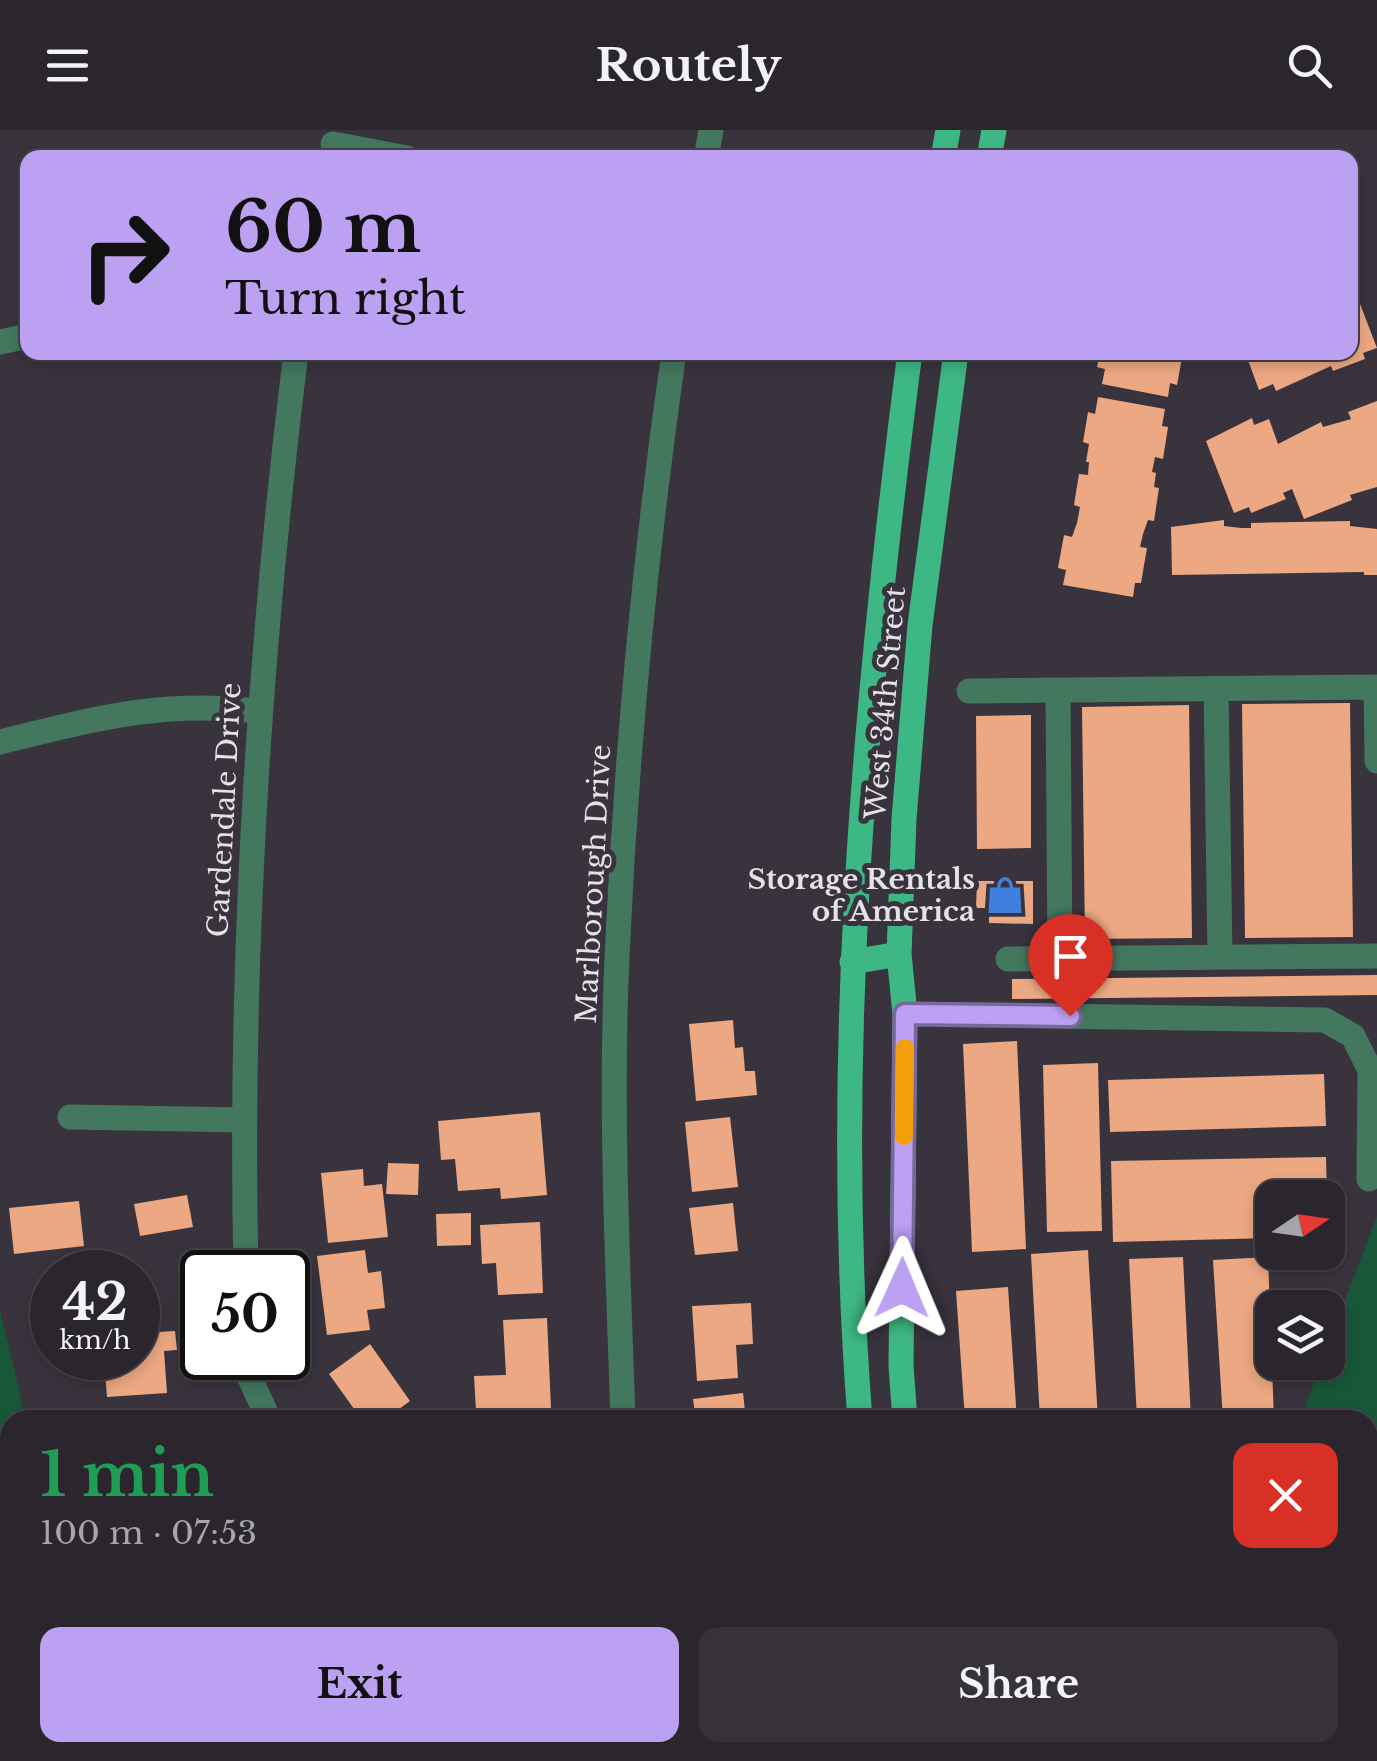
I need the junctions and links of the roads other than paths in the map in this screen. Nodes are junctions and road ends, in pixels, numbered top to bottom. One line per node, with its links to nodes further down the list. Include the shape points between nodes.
1 (333, 144): 2 (street)
2 (365, 150)
3 (295, 360): 13 (street, Gardendale Drive)
4 (673, 360): 31 (street, Marlborough Drive, via 630,730 616,961)
5 (909, 360): 7 (main road, West 34th Street)
6 (955, 360): 8 (main road, West 34th Street)
7 (876, 619): 8 (main road); 21 (main road, West 34th Street)
8 (920, 625): 16 (main road, West 34th Street)
9 (1376, 687): 10 (street); 15 (street)
10 (1216, 689): 12 (street); 19 (street)
11 (969, 691): 12 (street)
12 (1058, 691): 18 (street)
13 (258, 711): 14 (street, via 197,704 135,709); 24 (street, Gardendale Drive)
14 (0, 742)
15 (1377, 761)
16 (899, 954): 21 (main road); 22 (main road, West 34th Street)
17 (1377, 956): 19 (street)
18 (1060, 958): 19 (street); 20 (street)
19 (1220, 958)
20 (1008, 959)
21 (852, 962): 28 (main road, West 34th Street)
22 (905, 1014): 25 (street, via 1325,1020 1354,1036 1370,1070); 27 (main road, West 34th Street)
23 (70, 1117): 24 (street)
24 (243, 1120): 26 (street, Gardendale Drive)
25 (1369, 1179)
26 (246, 1250)
27 (901, 1366): 28 (main road); 33 (main road, West 34th Street)
28 (856, 1369): 32 (main road, West 34th Street)
29 (251, 1380): 30 (street)
30 (264, 1410)
31 (623, 1410)
32 (859, 1410)
33 (904, 1410)

